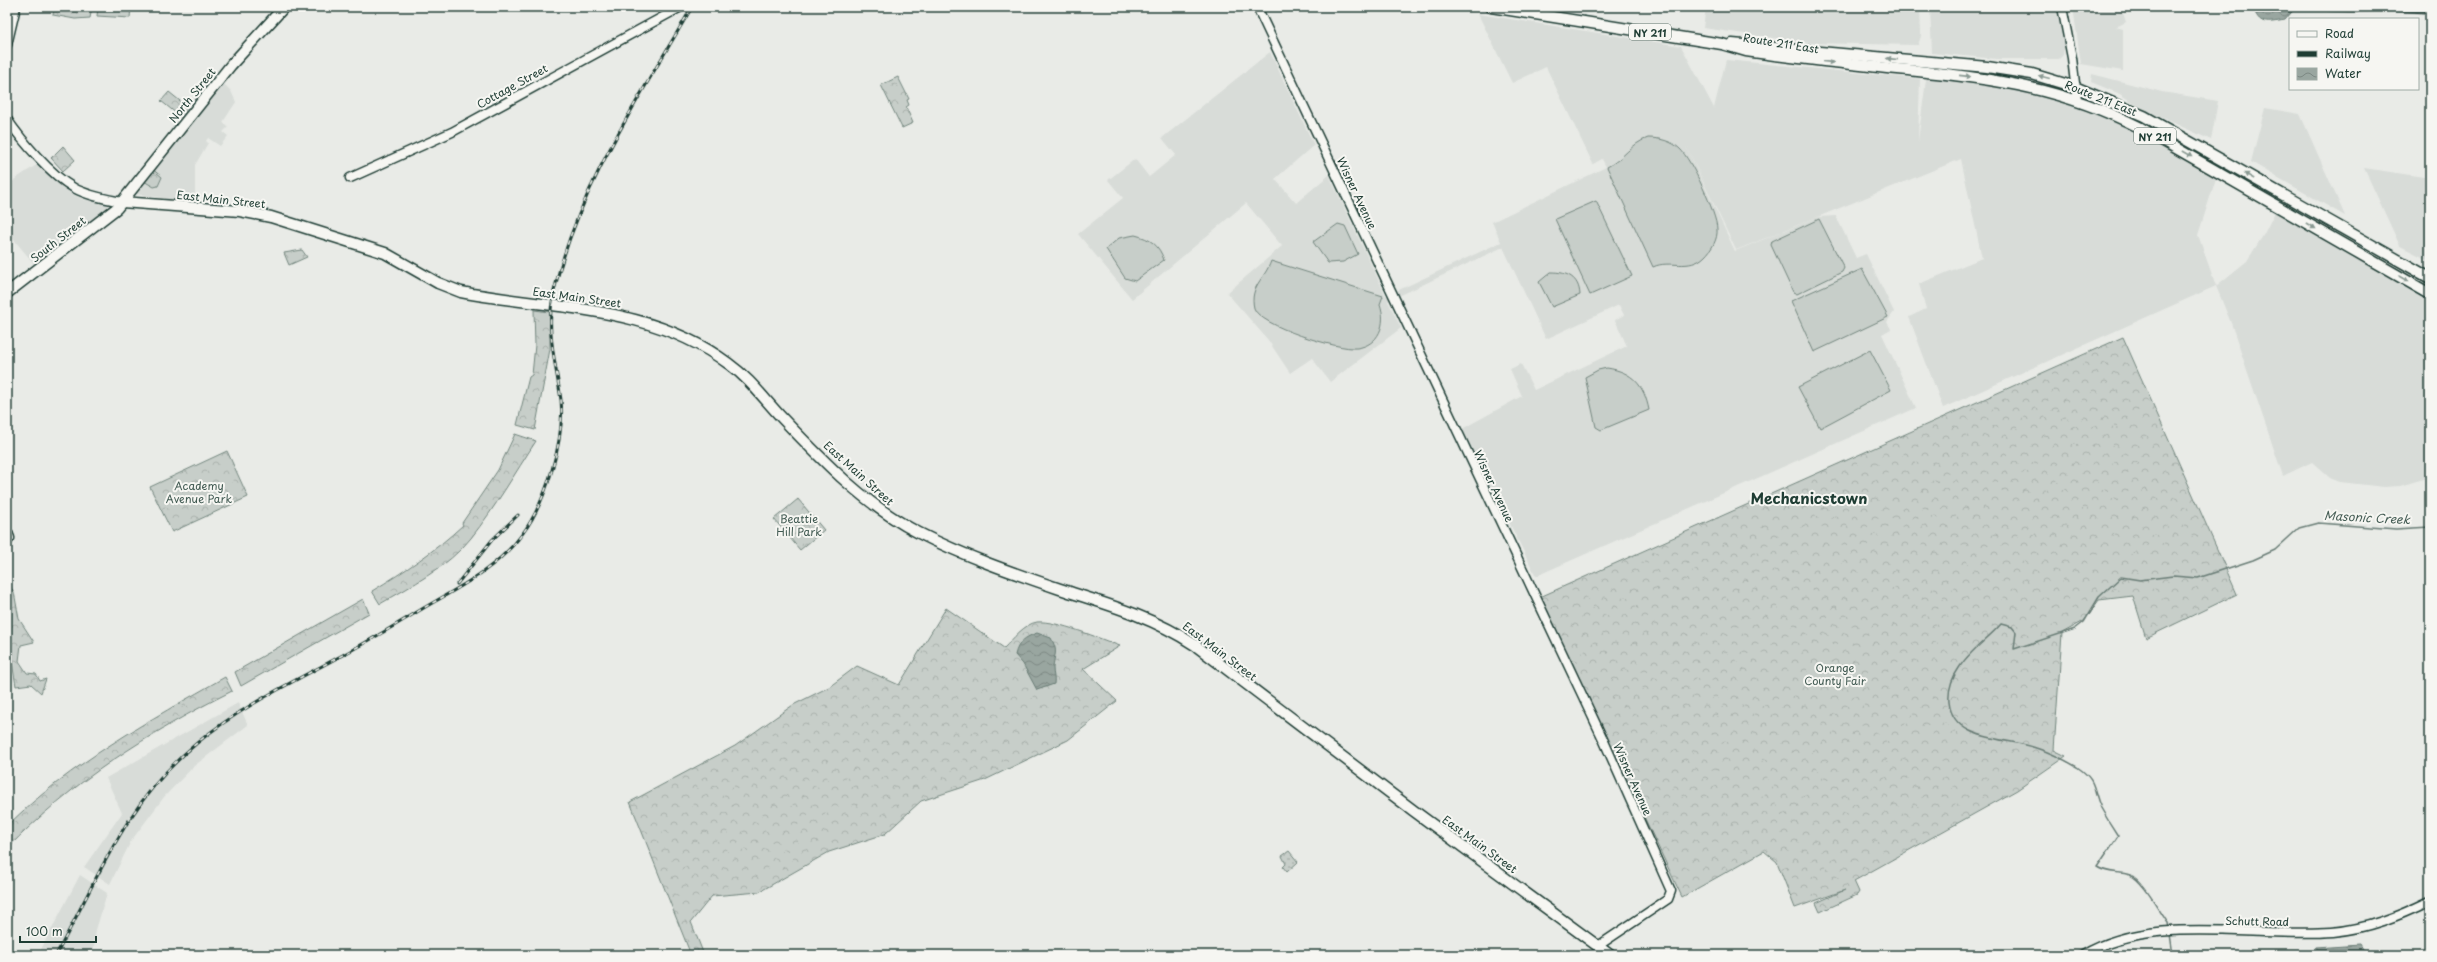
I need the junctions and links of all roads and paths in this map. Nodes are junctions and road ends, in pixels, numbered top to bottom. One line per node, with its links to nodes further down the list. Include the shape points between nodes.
1 (16, 7): 8 (street)
2 (284, 7): 13 (main road, North Street, via 231,65)
3 (681, 7): 12 (street, Cottage Street, via 452,132)
4 (1257, 7): 20 (street, Wisner Avenue, via 1600,732 1671,891 1668,899)
5 (1491, 7): 7 (main road, Route 211 East / NY 211)
6 (2062, 7): 9 (street)
7 (1722, 44): 9 (main road, Route 211 East / NY 211, one-way to 7, via 2032,74 1987,66 1748,43); 10 (main road, Route 211 East / NY 211, one-way to 10, via 1746,51 1784,56 2005,81)
8 (7, 45)
9 (2075, 87): 10 (street); 14 (main road, Route 211 East / NY 211, one-way to 9, via 2144,116)
10 (2077, 100): 16 (main road, Route 211 East / NY 211, one-way to 16, via 2146,131)
11 (7, 119): 13 (street, via 37,154 68,184 81,192)
12 (350, 178)
13 (122, 202): 15 (main road, South Street); 20 (main road, East Main Street, via 240,211 271,217 385,253 438,283 461,292 610,312 697,343 738,371 826,462 882,513 945,545 1057,588 1136,613 1170,629 1195,645)
14 (2430, 278)
15 (7, 294)
16 (2430, 294)
17 (7, 533): 18 (main road)
18 (7, 543)
19 (2430, 901): 22 (street, Schutt Road, via 2375,923 2333,932 2164,931 2120,938)
20 (1598, 946): 21 (main road, East Main Street)
21 (1610, 955)
22 (2082, 955)

